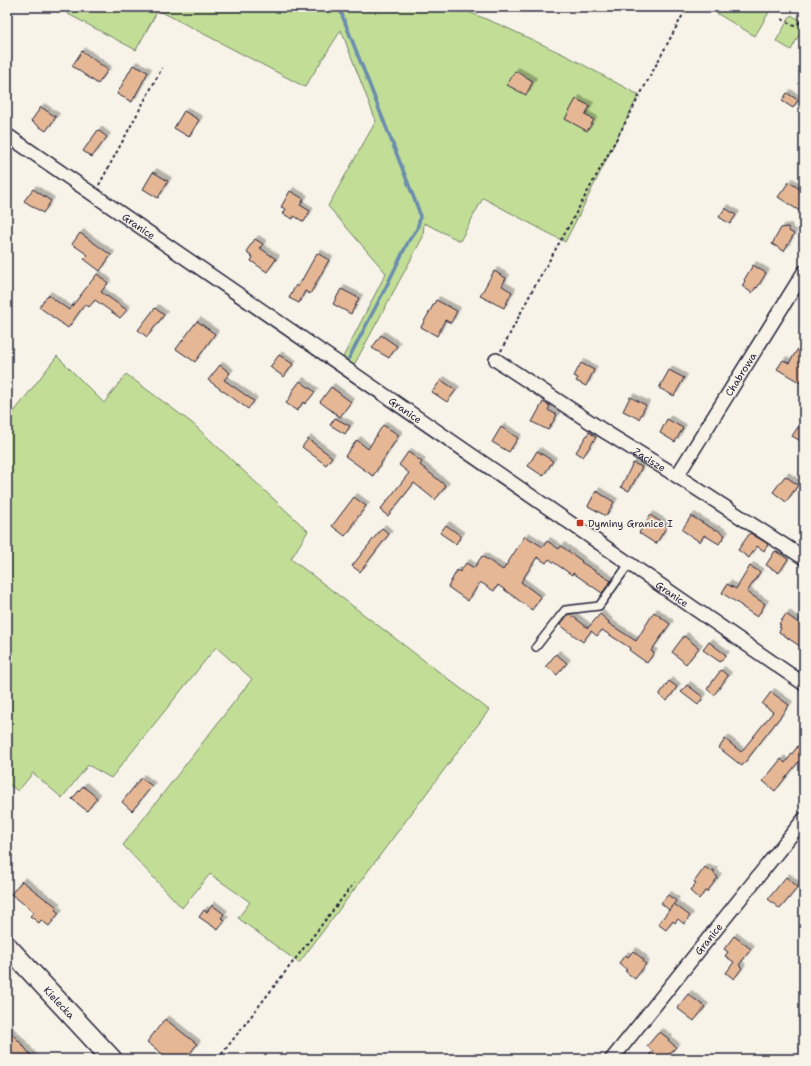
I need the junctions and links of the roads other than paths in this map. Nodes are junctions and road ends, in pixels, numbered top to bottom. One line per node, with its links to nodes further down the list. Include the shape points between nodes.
1 (7, 135): 6 (street, Granice)
2 (804, 272): 4 (street, Chabrowa)
3 (496, 360): 4 (street, Zacisze)
4 (677, 476): 5 (street, Zacisze)
5 (804, 558)
6 (629, 564): 7 (lane, via 600,606 565,610); 8 (street, Granice)
7 (536, 647)
8 (804, 684)
9 (804, 819): 12 (street, Granice)
10 (7, 946): 11 (street, Kielecka)
11 (112, 1059)
12 (612, 1059)

